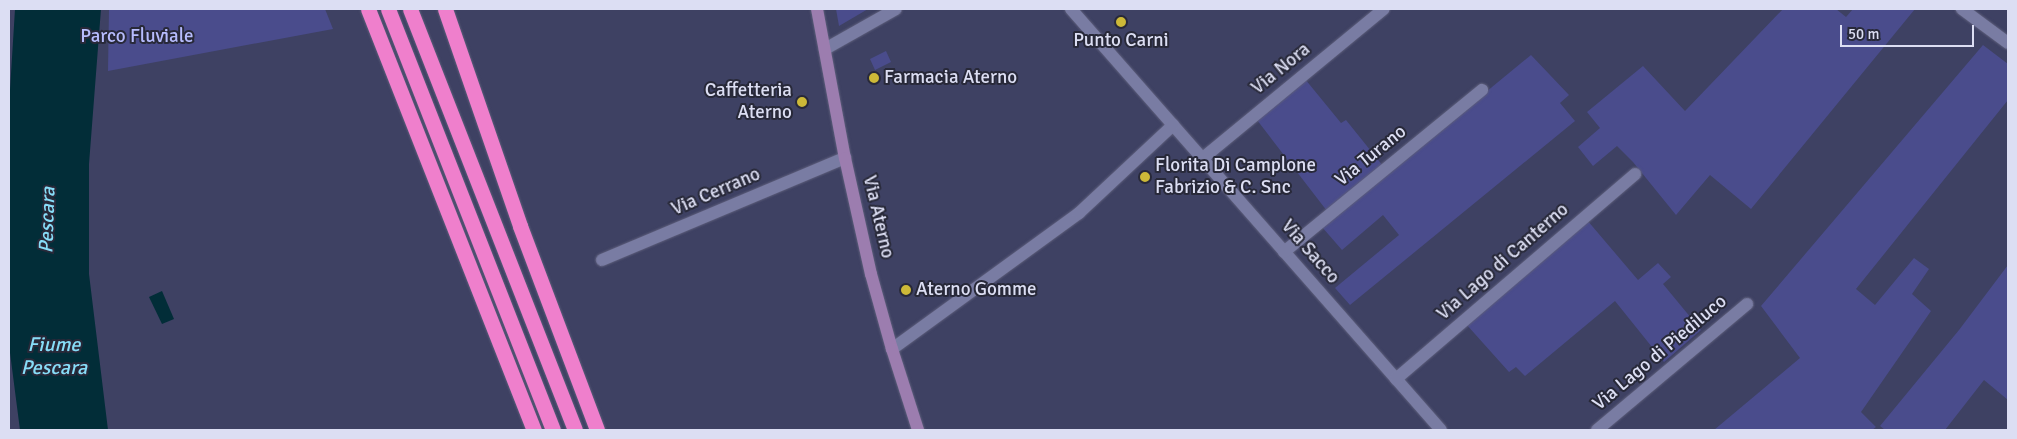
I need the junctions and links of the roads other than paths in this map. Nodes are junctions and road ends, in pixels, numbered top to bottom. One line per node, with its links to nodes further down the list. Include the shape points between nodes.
1 (368, 9): 22 (highway)
2 (388, 9): 23 (highway)
3 (410, 9): 24 (highway)
4 (445, 9): 25 (highway, via 520,226)
5 (818, 9): 11 (street, Via Aterno)
6 (896, 9): 11 (street)
7 (1071, 9): 13 (street, Via Sacco)
8 (1384, 9): 15 (street, Via Nora)
9 (1962, 9): 10 (street)
10 (2008, 43)
11 (825, 49): 14 (street, Via Aterno)
12 (1482, 90): 17 (street, Via Turano)
13 (1173, 126): 15 (street, Via Sacco); 20 (street, via 1079,213)
14 (845, 158): 18 (street, Via Cerrano); 20 (street, Via Aterno)
15 (1203, 158): 17 (street, Via Sacco)
16 (1635, 174): 21 (street, Via Lago di Canterno)
17 (1284, 252): 21 (street, Via Sacco)
18 (602, 260)
19 (1747, 304): 28 (street, Via Lago di Piediluco)
20 (892, 349): 26 (street, Via Aterno)
21 (1396, 379): 27 (street, Via Sacco)
22 (534, 430)
23 (553, 430)
24 (575, 430)
25 (597, 430)
26 (918, 430)
27 (1441, 430)
28 (1596, 430)

